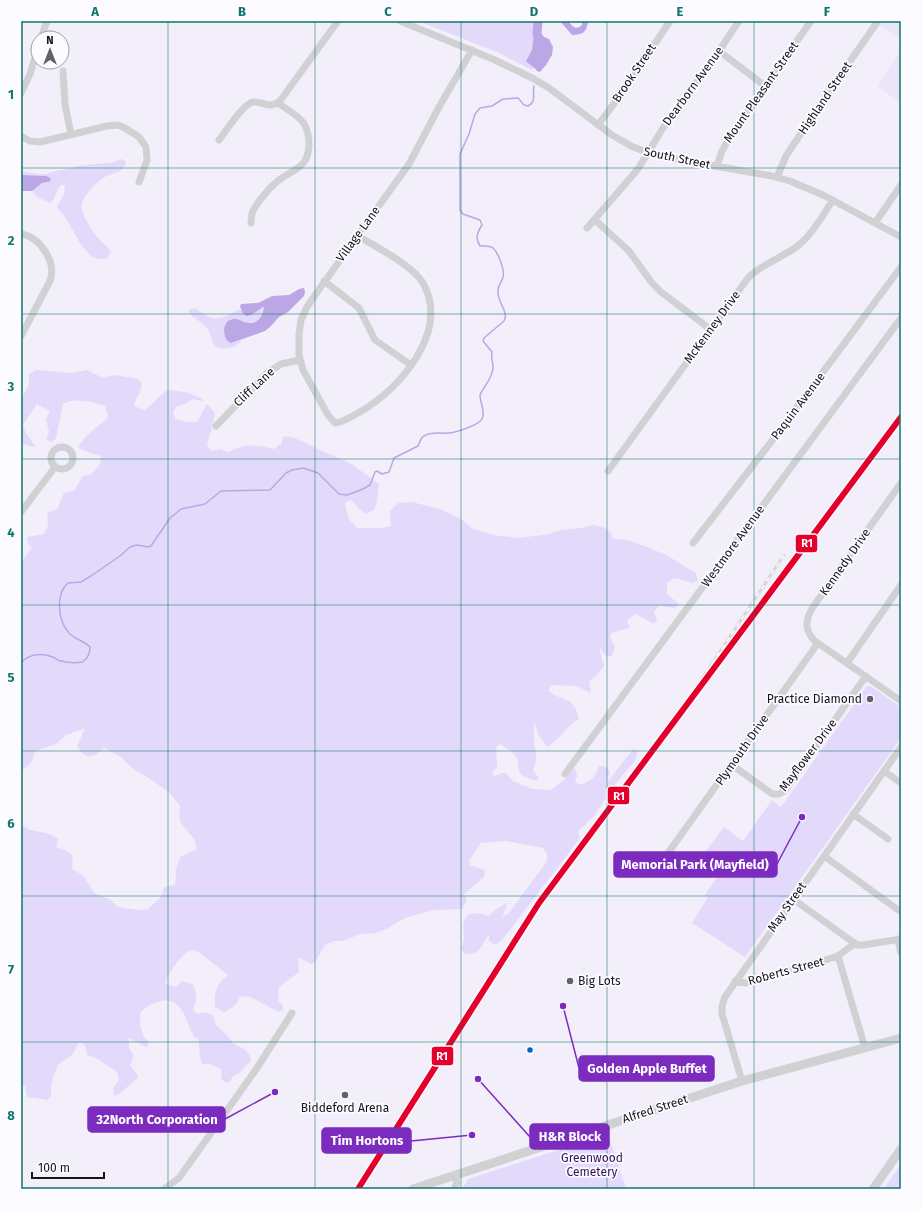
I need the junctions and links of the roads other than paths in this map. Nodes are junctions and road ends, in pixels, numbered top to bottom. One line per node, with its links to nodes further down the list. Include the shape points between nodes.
1 (338, 21): 13 (street)
2 (400, 21): 7 (street, South Street)
3 (670, 21): 14 (street, Brook Street)
4 (739, 21): 8 (street, Dearborn Avenue)
5 (811, 21): 11 (street, Mount Pleasant Street)
6 (878, 21): 20 (street, Highland Street, via 786,156)
7 (472, 50): 14 (street, South Street, via 549,88); 29 (street, Village Lane, via 413,158)
8 (719, 51): 11 (street); 18 (street, Dearborn Avenue, via 663,128)
9 (31, 70): 12 (street)
10 (63, 71): 15 (street, via 65,104)
11 (765, 86): 19 (street, Mount Pleasant Street, via 726,142)
12 (21, 93)
13 (278, 103): 17 (street, via 248,104); 25 (street, via 306,124 308,150 302,165 280,179 257,204 252,211)
14 (598, 125): 18 (street, South Street, via 625,143)
15 (71, 134): 16 (street, via 40,142 30,141); 21 (street, via 115,125 133,132 144,143 147,154)
16 (21, 136)
17 (219, 140)
18 (649, 153): 19 (street, South Street); 24 (street, Dearborn Avenue)
19 (717, 166): 20 (street, South Street)
20 (777, 177): 23 (street, South Street, via 802,185)
21 (139, 182)
22 (901, 185): 26 (street)
23 (833, 200): 26 (street, South Street); 34 (street, McKenney Drive, via 799,245 761,267 748,278)
24 (595, 220): 27 (street, Dearborn Avenue); 34 (street, via 629,251 661,292)
25 (251, 223)
26 (875, 223): 30 (street, South Street)
27 (587, 228)
28 (21, 234): 35 (street, via 39,245 48,257 52,270 50,281)
29 (357, 235): 32 (street, Village Lane); 37 (street, via 416,273 427,291 432,313 430,324 422,347)
30 (901, 237)
31 (901, 267): 43 (street, Paquin Avenue)
32 (324, 281): 36 (street, Village Lane, via 301,320); 37 (street, via 359,308 375,340)
33 (901, 318): 52 (street, Westmore Avenue)
34 (710, 329): 40 (street, McKenney Drive)
35 (21, 336)
36 (300, 360): 37 (street, Village Lane, via 328,416 335,423 346,420 376,401 394,386); 38 (street, Cliff Lane, via 281,364 267,373)
37 (411, 365)
38 (216, 426)
39 (55, 467): 42 (street)
40 (608, 471)
41 (901, 483): 45 (street, Kennedy Drive, via 808,615 807,628)
42 (21, 512)
43 (693, 544)
44 (901, 585): 46 (street)
45 (817, 645): 46 (street); 50 (street, Plymouth Drive)
46 (847, 663): 47 (street)
47 (866, 676): 48 (street); 50 (street, Mayflower Drive, via 786,789 778,795 771,793)
48 (901, 701)
49 (901, 747): 51 (street, May Street)
50 (732, 765): 56 (street, Plymouth Drive)
51 (884, 771): 53 (street); 54 (street, May Street)
52 (565, 774)
53 (901, 783)
54 (853, 814): 55 (street); 57 (street, May Street)
55 (888, 839)
56 (668, 853)
57 (824, 856): 58 (street, May Street); 59 (street)
58 (793, 900): 61 (street); 64 (street, May Street)
59 (901, 912)
60 (899, 939): 61 (street); 62 (street)
61 (855, 944): 63 (street, Roberts Street)
62 (901, 953)
63 (838, 956): 64 (street, Roberts Street, via 746,983); 67 (street, Roberts Street)
64 (735, 981): 68 (street, May Street, via 722,1004 722,1012)
65 (292, 1013): 71 (street, via 257,1068)
66 (901, 1038): 67 (main road, Alfred Street)
67 (865, 1048): 68 (main road, Alfred Street)
68 (742, 1081): 70 (main road, Alfred Street)
69 (901, 1149): 77 (main road)
70 (454, 1175): 72 (main road, Alfred Street); 76 (street, via 457,1183)
71 (179, 1178): 73 (street); 74 (street)
72 (427, 1187): 75 (main road, Alfred Street)
73 (164, 1189)
74 (172, 1189)
75 (412, 1189)
76 (454, 1189)
77 (873, 1189)

